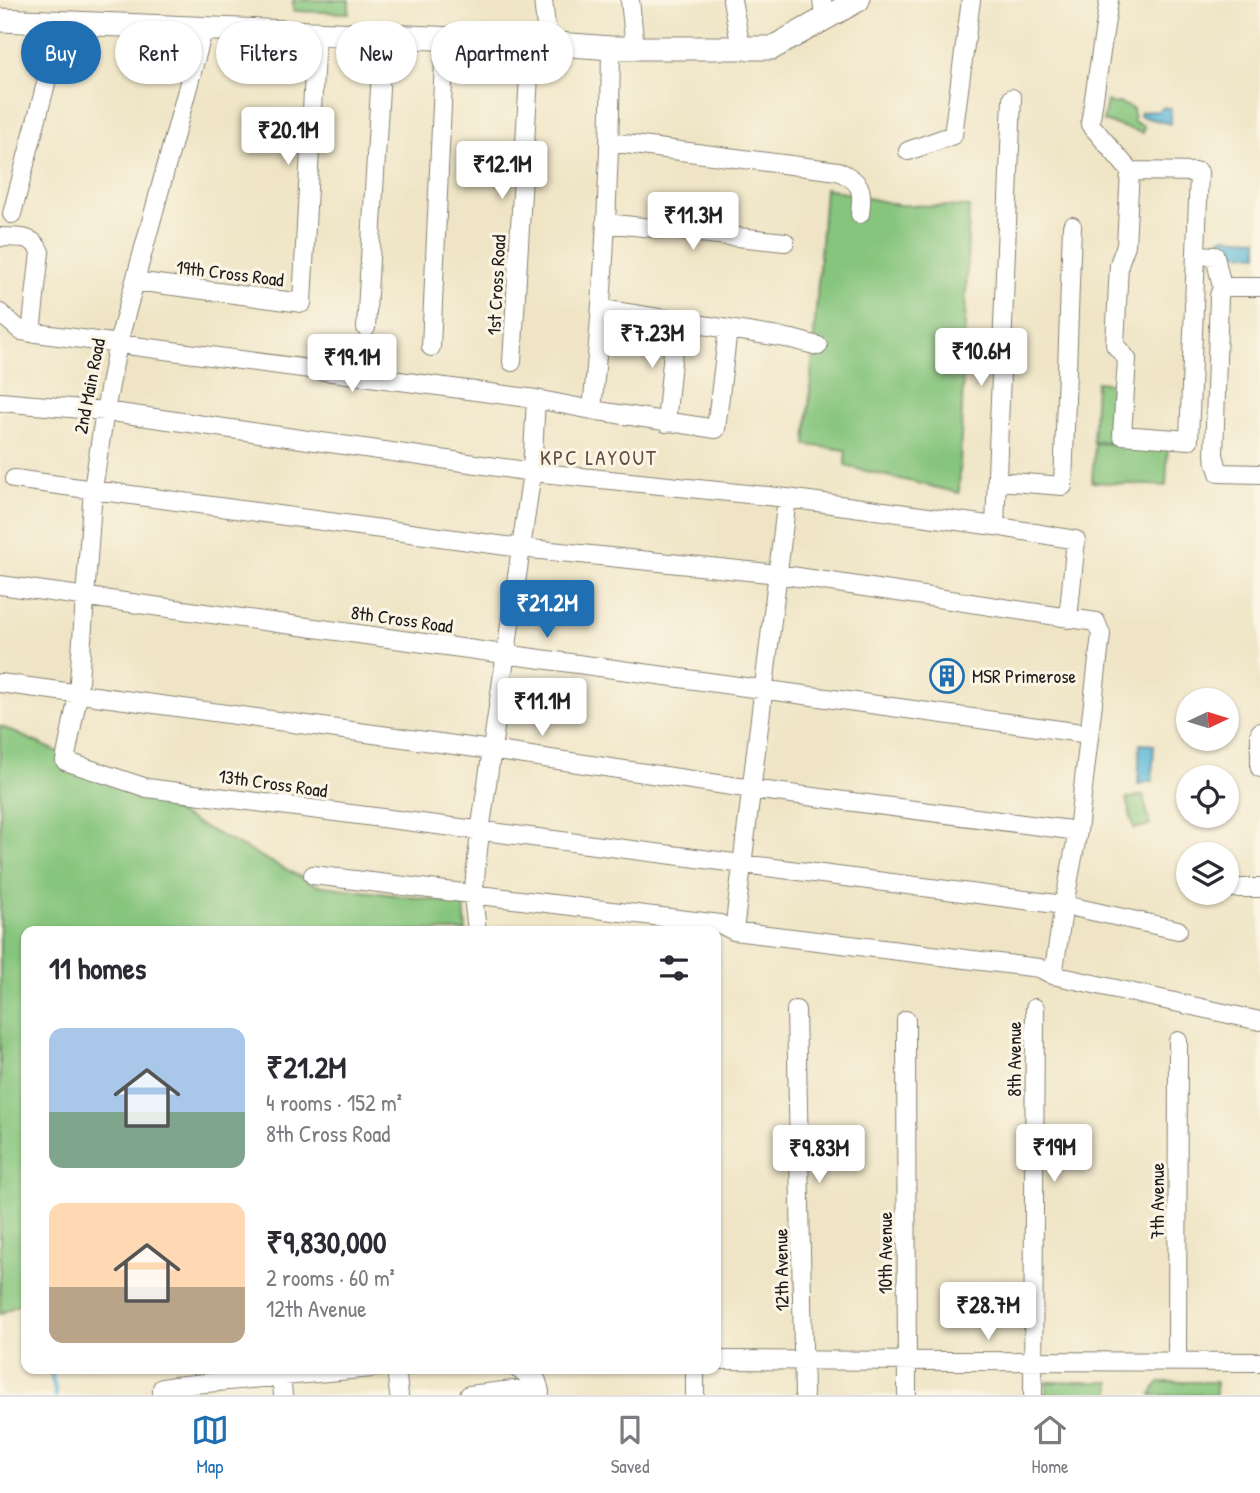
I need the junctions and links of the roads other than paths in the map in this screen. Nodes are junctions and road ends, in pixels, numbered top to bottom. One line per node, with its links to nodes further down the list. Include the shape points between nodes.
1 (543, 0): 10 (street, 1st Cross Road)
2 (630, 0): 16 (street)
3 (732, 0): 17 (street)
4 (858, 0): 7 (main road)
5 (971, 0): 25 (street, via 953,135)
6 (1109, 0): 26 (street, via 1090,124)
7 (823, 10): 17 (main road, via 772,48)
8 (0, 20): 9 (main road)
9 (31, 21)
10 (542, 21)
11 (101, 24): 12 (main road)
12 (204, 28): 13 (main road); 34 (street, 2nd Main Road)
13 (216, 29)
14 (573, 45): 15 (main road)
15 (611, 48): 16 (main road); 24 (street)
16 (635, 48): 17 (main road)
17 (741, 48)
18 (46, 84): 27 (street)
19 (313, 84): 34 (street, 19th Cross Road, via 302,303)
20 (380, 84): 40 (street)
21 (443, 84): 45 (street)
22 (536, 84): 46 (street, 1st Cross Road)
23 (1012, 98): 55 (street)
24 (610, 142): 28 (street, via 838,171 855,179 862,195); 29 (street)
25 (908, 151)
26 (1130, 171): 33 (street, via 1199,172); 33 (street, via 1115,345 1127,359 1122,435 1189,440)
27 (12, 214)
28 (860, 214)
29 (605, 223): 32 (street); 37 (street)
30 (1072, 226): 55 (street, via 1063,486)
31 (0, 237): 42 (street, via 30,239 40,252)
32 (785, 242)
33 (1197, 255): 35 (street, via 1215,256)
34 (135, 281): 43 (street, 2nd Main Road)
35 (1222, 287): 36 (street); 53 (street, via 1214,455 1219,473)
36 (1260, 287)
37 (602, 309): 39 (street); 49 (street)
38 (0, 313): 42 (street, via 21,331)
39 (676, 320): 41 (street); 51 (street)
40 (366, 328)
41 (728, 329): 44 (street); 51 (street, via 716,429)
42 (31, 333): 43 (street)
43 (118, 343): 47 (street); 50 (street, 2nd Main Road)
44 (818, 346)
45 (431, 347)
46 (512, 362)
47 (536, 399): 49 (street); 52 (street)
48 (0, 402): 50 (street)
49 (592, 410): 51 (street)
50 (105, 411): 52 (street); 56 (street, 2nd Main Road)
51 (666, 423)
52 (532, 472): 57 (street); 59 (street)
53 (1260, 474)
54 (14, 479): 56 (street)
55 (997, 481): 58 (street)
56 (93, 489): 59 (street); 62 (street, 2nd Main Road)
57 (787, 498): 58 (street); 60 (street)
58 (995, 526): 63 (street, via 1076,540)
59 (521, 548): 60 (street); 64 (street)
60 (778, 574): 63 (street); 66 (street)
61 (0, 585): 62 (street, 8th Cross Road)
62 (84, 597): 64 (street, 8th Cross Road); 67 (street, 2nd Main Road)
63 (1068, 619): 69 (street, via 1096,622 1101,634)
64 (506, 654): 66 (street, 8th Cross Road); 70 (street)
65 (0, 683): 67 (street)
66 (764, 690): 69 (street, 8th Cross Road); 73 (street)
67 (78, 695): 70 (street); 71 (street, 2nd Main Road)
68 (1260, 732): 72 (street)
69 (1089, 734): 74 (street)
70 (491, 750): 73 (street); 75 (street)
71 (65, 761): 75 (street, 13th Cross Road, via 148,788)
72 (1260, 768)
73 (751, 789): 74 (street); 76 (street)
74 (1078, 831): 81 (street)
75 (480, 832): 76 (street, 13th Cross Road); 80 (street)
76 (742, 863): 81 (street, 13th Cross Road); 84 (street)
77 (313, 875): 80 (street)
78 (1239, 888): 79 (street)
79 (1260, 888)
80 (473, 896): 82 (street); 84 (street, via 720,924)
81 (1064, 905): 83 (street, 13th Cross Road); 85 (street)
82 (476, 926)
83 (1178, 930)
84 (734, 931): 85 (street, via 1039,968)
85 (1054, 975): 89 (street)
86 (1035, 1008): 94 (street, 8th Avenue)
87 (796, 1010): 92 (street, 12th Avenue)
88 (906, 1020): 93 (street, 10th Avenue)
89 (1260, 1021)
90 (1178, 1041): 95 (street, 7th Avenue)
91 (721, 1360): 92 (street)
92 (804, 1360): 93 (street); 108 (street, 12th Avenue)
93 (906, 1360): 94 (street); 109 (street, 10th Avenue)
94 (1035, 1361): 95 (street); 110 (street, 8th Avenue)
95 (1177, 1361): 96 (street)
96 (1260, 1362)
97 (304, 1374): 101 (street)
98 (397, 1374): 105 (street)
99 (526, 1374): 102 (street, via 537,1381)
100 (695, 1374): 107 (street)
101 (281, 1376): 103 (street, via 173,1386 162,1388); 104 (street)
102 (540, 1391): 106 (street)
103 (162, 1395)
104 (283, 1395)
105 (399, 1395)
106 (469, 1395)
107 (695, 1395)
108 (804, 1395)
109 (907, 1395)
110 (1033, 1395)

